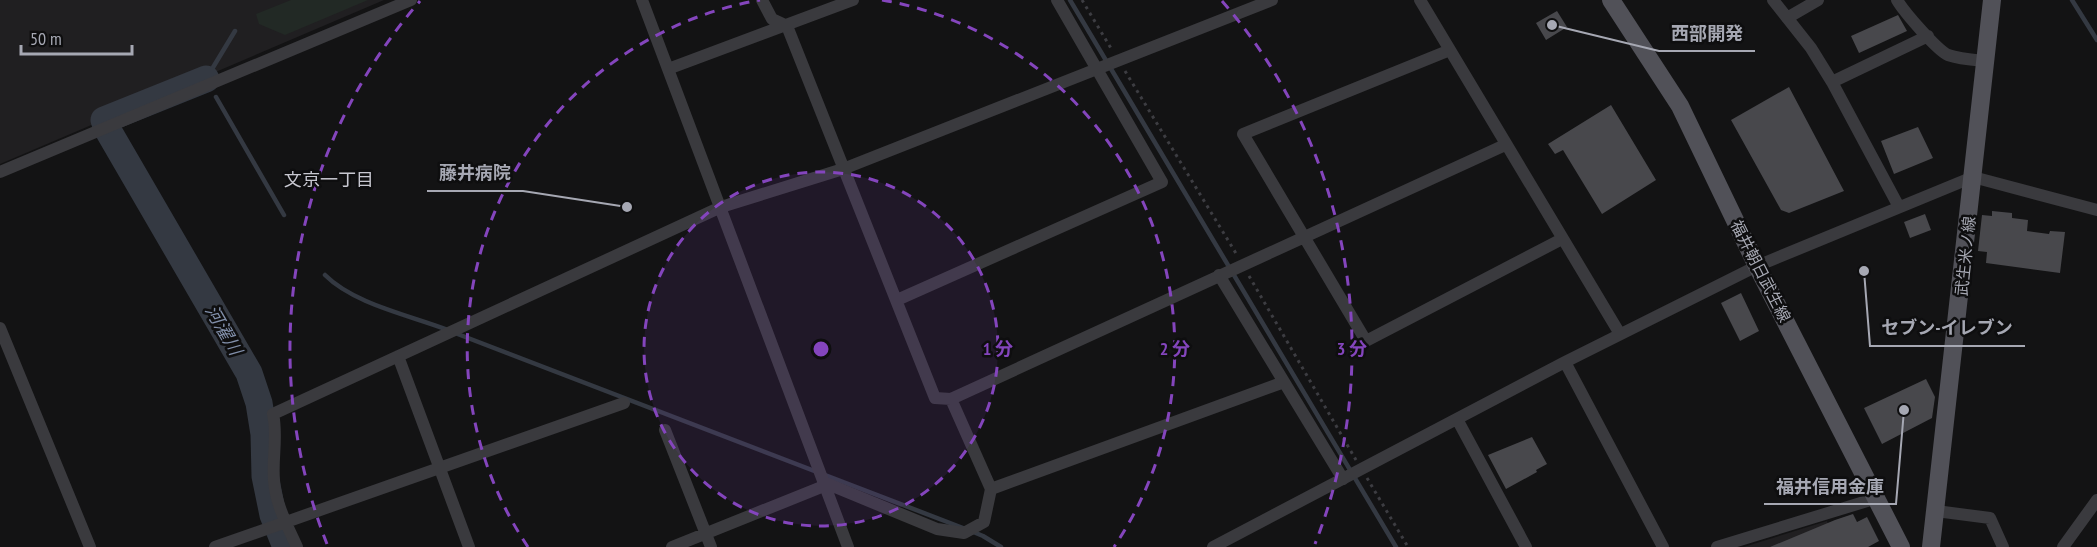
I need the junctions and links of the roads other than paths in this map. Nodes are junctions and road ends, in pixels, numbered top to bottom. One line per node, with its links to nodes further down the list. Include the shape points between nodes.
1 (411, 0): 24 (street)
2 (642, 0): 20 (street)
3 (762, 0): 15 (street, via 772,19)
4 (854, 0): 15 (street)
5 (1057, 0): 19 (street)
6 (1272, 0): 19 (street)
7 (1420, 0): 17 (street)
8 (1611, 0): 31 (main road, 福井朝日武生線, via 1680,106)
9 (1773, 0): 14 (street)
10 (1818, 0): 13 (street)
11 (1897, 0): 16 (street)
12 (1992, 0): 18 (main road, 武生米ノ線)
13 (1804, 4): 14 (street)
14 (1787, 18): 21 (street)
15 (787, 26): 20 (street); 23 (street)
16 (1928, 36): 18 (street, via 1949,55); 21 (street)
17 (1450, 50): 22 (street); 29 (street, via 1243,134)
18 (1985, 62): 25 (main road, 武生米ノ線)
19 (1098, 68): 23 (street); 33 (street, via 1162,182)
20 (668, 69): 26 (street)
21 (1832, 82): 27 (street)
22 (1505, 145): 29 (street); 30 (street)
23 (843, 169): 26 (street); 33 (street)
24 (0, 172)
25 (1973, 177): 27 (street); 28 (street); 50 (main road, 武生米ノ線)
26 (721, 207): 37 (street); 46 (street)
27 (1899, 207): 31 (street)
28 (2097, 210)
29 (1303, 237): 30 (street, via 1366,341); 32 (street)
30 (1563, 239): 35 (street)
31 (1757, 266): 35 (street); 48 (main road, 福井朝日武生線)
32 (1219, 275): 39 (street); 40 (street)
33 (897, 300): 40 (street, via 934,398)
34 (0, 328): 36 (street)
35 (1620, 334): 38 (street)
36 (4, 349): 53 (street)
37 (398, 356): 44 (street); 51 (street, via 273,414 274,483)
38 (1565, 362): 42 (street); 62 (street)
39 (1284, 382): 45 (street); 47 (street)
40 (951, 399): 47 (street)
41 (624, 403): 44 (street)
42 (1457, 419): 45 (street); 61 (street)
43 (665, 430): 52 (street)
44 (439, 468): 51 (street); 56 (street)
45 (1343, 479): 60 (street)
46 (824, 484): 47 (street, via 937,529 964,533 984,522); 52 (street); 59 (street)
47 (991, 489)
48 (1877, 498): 63 (street); 64 (main road, 福井朝日武生線)
49 (2097, 500): 67 (street)
50 (1936, 511): 65 (main road, 武生米ノ線); 66 (street, via 1990,518)
51 (286, 522): 54 (street); 55 (street)
52 (706, 534): 57 (street); 58 (street)
53 (90, 547)
54 (215, 547)
55 (297, 547)
56 (469, 547)
57 (672, 547)
58 (711, 547)
59 (848, 547)
60 (1213, 547)
61 (1526, 547)
62 (1663, 547)
63 (1717, 547)
64 (1901, 547)
65 (1931, 547)
66 (2003, 547)
67 (2063, 547)

